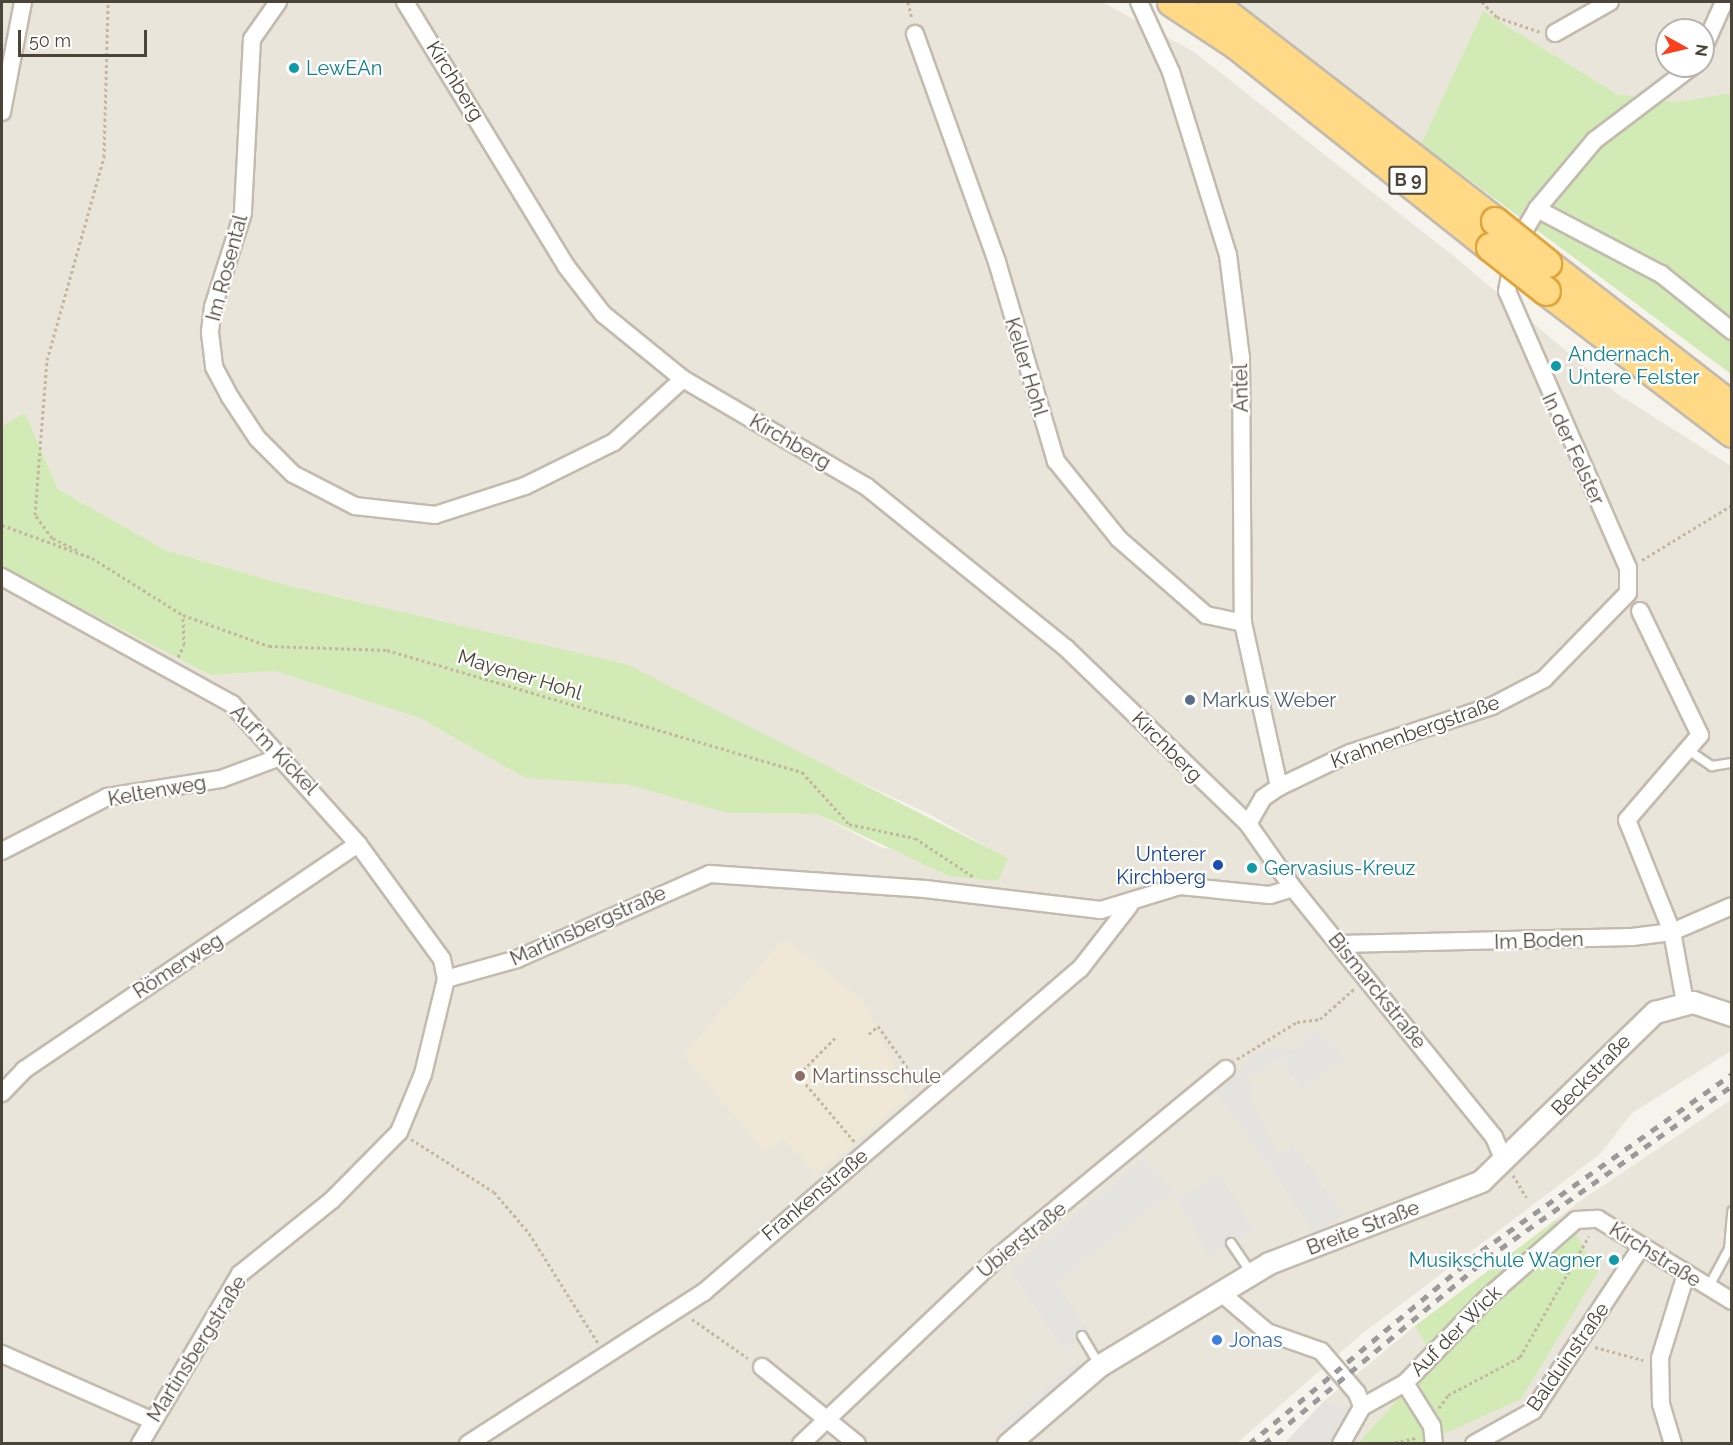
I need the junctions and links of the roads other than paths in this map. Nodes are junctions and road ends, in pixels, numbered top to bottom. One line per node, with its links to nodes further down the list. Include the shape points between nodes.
1 (23, 2): 14 (street)
2 (278, 2): 18 (street, Im Rosental, via 252,39 243,213 213,307 210,333 214,367 230,398 257,438 293,474 355,506 435,515 525,486 614,442)
3 (405, 2): 18 (street, Kirchberg, via 566,266 603,314)
4 (1138, 2): 24 (street, Antel, via 1171,72 1228,255 1241,358)
5 (1171, 2): 13 (highway, B 9)
6 (1212, 2): 13 (highway, B 9)
7 (1610, 2): 10 (street)
8 (1724, 2): 9 (street)
9 (1715, 22)
10 (1555, 33)
11 (915, 34): 24 (street, Keller Hohl, via 997,262 1056,461 1119,539 1206,615)
12 (1676, 78): 15 (street, In der Felster, via 1595,140)
13 (1329, 103): 16 (highway, B 9)
14 (2, 112)
15 (1537, 209): 17 (street, via 1661,274); 22 (street, In der Felster, via 1516,245 1507,291 1628,568)
16 (1492, 234): 19 (highway, B 9, bridge, via 1547,263); 20 (highway, B 9, bridge, via 1546,291)
17 (1731, 331)
18 (683, 379): 29 (street, Kirchberg, via 867,487 1066,648)
19 (1731, 406)
20 (1731, 433)
21 (2, 577): 26 (street, Auf'm Kickel, via 232,704)
22 (1630, 586): 28 (street, Krahnenbergstraße, via 1605,622 1544,679 1492,706 1350,753)
23 (1640, 610): 25 (street, via 1700,735)
24 (1243, 623): 28 (street, Antel)
25 (1688, 750): 27 (lane, via 1712,766); 35 (street, via 1627,820)
26 (284, 756): 30 (street, Auf'm Kickel); 31 (street, Keltenweg, via 221,780 107,797)
27 (1731, 763)
28 (1279, 787): 29 (street, Krahnenbergstraße, via 1263,798)
29 (1248, 824): 32 (street, Bismarckstraße)
30 (358, 844): 37 (street, Auf'm Kickel, via 442,959); 41 (street, Römerweg, via 24,1070)
31 (2, 851)
32 (1293, 888): 33 (street, Martinsbergstraße, via 1269,895 1180,886); 36 (street, Bismarckstraße)
33 (1129, 906): 37 (street, Martinsbergstraße, via 1076,909 925,888 710,874 517,959); 61 (street, Frankenstraße, via 1080,969 679,1309)
34 (1731, 906): 35 (street, Im Boden)
35 (1672, 932): 36 (street, Im Boden, via 1557,942); 38 (street)
36 (1341, 944): 42 (street, Bismarckstraße, via 1494,1137)
37 (446, 979): 59 (street, Martinsbergstraße, via 423,1074 399,1131 332,1200 240,1274)
38 (1685, 1002): 39 (street); 42 (street, Beckstraße, via 1655,1012 1641,1024)
39 (1731, 1015)
40 (1226, 1069): 58 (street, Ubierstraße, via 999,1256)
41 (2, 1093)
42 (1504, 1160): 47 (street, Breite Straße, via 1481,1181)
43 (1731, 1211): 49 (lane, via 1729,1249)
44 (1576, 1220): 46 (street, Kirchstraße, via 1598,1219); 56 (street, Auf der Wick, via 1487,1298)
45 (1231, 1243): 47 (lane)
46 (1641, 1247): 48 (street, Kirchstraße); 67 (street, Balduinstraße, via 1533,1411)
47 (1251, 1273): 50 (street, Breite Straße)
48 (1685, 1276): 49 (street, Kirchstraße); 68 (street, via 1663,1336 1660,1364 1661,1404)
49 (1708, 1289): 51 (street, Kirchstraße)
50 (1220, 1292): 54 (street, Breite Straße); 57 (street, via 1267,1332 1321,1351 1358,1393)
51 (1731, 1301)
52 (1082, 1336): 54 (lane)
53 (2, 1354): 59 (street)
54 (1100, 1365): 64 (street, Breite Straße)
55 (762, 1367): 58 (street)
56 (1405, 1383): 57 (street, Auf der Wick); 66 (street, via 1432,1426)
57 (1362, 1407): 65 (street)
58 (826, 1419): 62 (street, Ubierstraße); 63 (street)
59 (151, 1420): 60 (street, Martinsbergstraße)
60 (140, 1443)
61 (468, 1443)
62 (801, 1443)
63 (857, 1443)
64 (1008, 1443)
65 (1341, 1443)
66 (1434, 1443)
67 (1474, 1443)
68 (1673, 1443)

